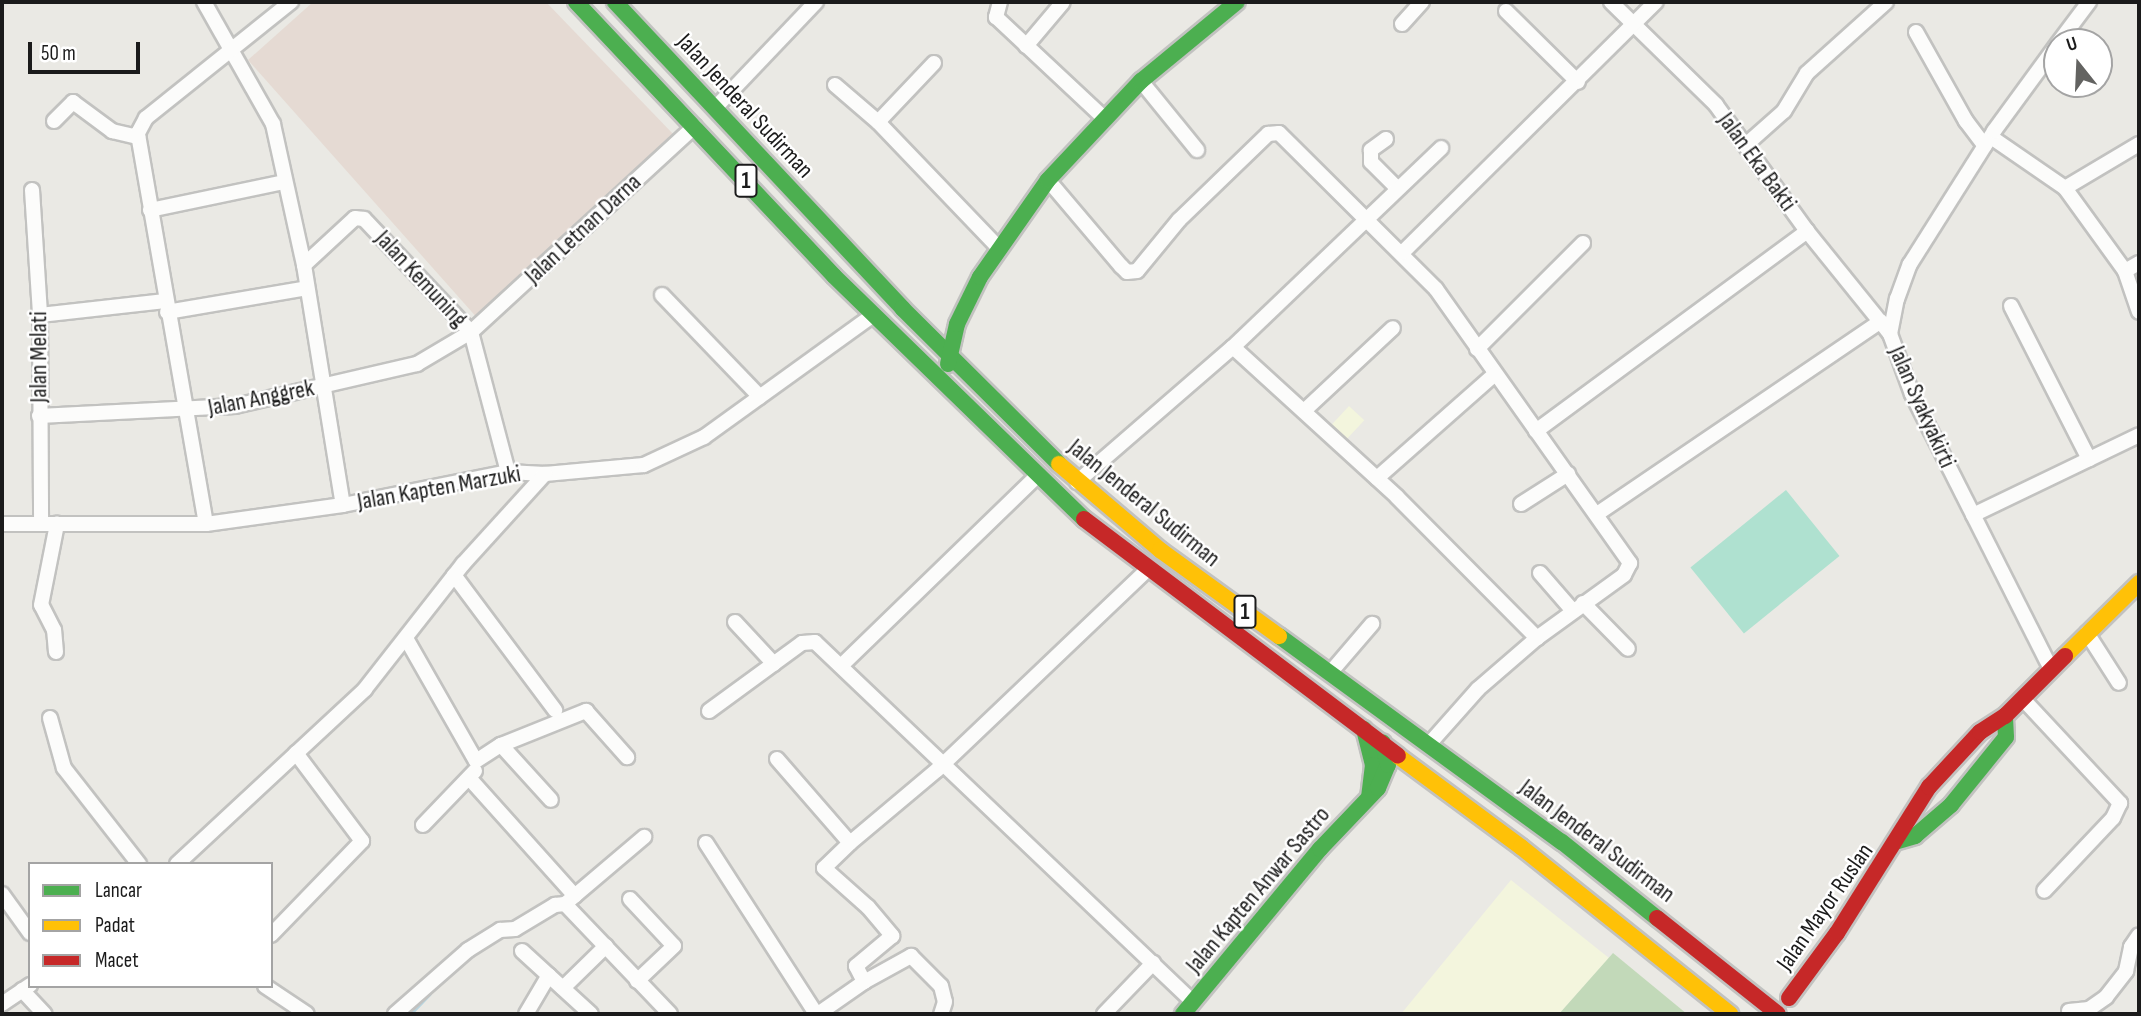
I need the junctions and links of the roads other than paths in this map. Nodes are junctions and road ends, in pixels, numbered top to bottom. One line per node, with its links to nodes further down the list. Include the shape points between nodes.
1 (204, 2): 20 (street)
2 (291, 2): 20 (street)
3 (576, 2): 30 (main road, Jalan Jenderal Sudirman / 1)
4 (615, 2): 26 (main road, Jalan Jenderal Sudirman / 1)
5 (816, 2): 26 (street)
6 (1000, 2): 19 (street, via 996,17)
7 (1063, 2): 19 (street)
8 (1237, 2): 23 (main road)
9 (1422, 2): 15 (street)
10 (1611, 2): 16 (street, Jalan Eka Bakti)
11 (1657, 2): 16 (street)
12 (1886, 2): 34 (street, via 1807,73 1784,111)
13 (2089, 2): 17 (street, Jalan Syakyakirti)
14 (1506, 11): 24 (street)
15 (1402, 24)
16 (1634, 26): 24 (street); 34 (street, Jalan Eka Bakti, via 1716,105)
17 (2070, 28)
18 (1916, 32): 33 (street, via 1966,121)
19 (1026, 46): 27 (street)
20 (229, 53): 31 (street, via 146,118); 39 (street, via 273,124)
21 (934, 63): 29 (street)
22 (2043, 65): 33 (street, Jalan Syakyakirti)
23 (1141, 81): 27 (main road); 37 (street)
24 (1578, 82): 48 (street)
25 (835, 85): 29 (street)
26 (716, 107): 30 (main road); 65 (main road, Jalan Jenderal Sudirman / 1)
27 (1104, 118): 38 (main road)
28 (54, 121): 31 (street, via 74,102 113,131)
29 (878, 122): 47 (street)
30 (695, 126): 58 (main road, Jalan Jenderal Sudirman / 1); 61 (street, Jalan Letnan Darna)
31 (138, 137): 43 (street)
32 (1385, 139): 42 (street, via 1371,150 1371,162)
33 (1988, 141): 40 (street); 62 (street, Jalan Syakyakirti, via 1910,264 1896,299)
34 (1748, 143): 45 (street, Jalan Eka Bakti)
35 (2139, 144): 40 (street)
36 (1441, 148): 42 (street)
37 (1197, 150)
38 (1048, 180): 44 (street, via 1128,272 1137,271 1179,220 1274,132); 47 (main road)
39 (284, 182): 43 (street); 50 (street)
40 (2064, 188): 51 (street)
41 (32, 190): 57 (street, Jalan Melati)
42 (1398, 190): 44 (street)
43 (150, 210): 54 (street)
44 (1364, 218): 48 (street); 63 (street)
45 (1807, 231): 59 (street, Jalan Eka Bakti); 73 (street)
46 (1583, 243): 64 (street)
47 (999, 248): 65 (main road, via 957,324)
48 (1402, 253): 64 (street, via 1436,289)
49 (2139, 263): 51 (street)
50 (304, 265): 52 (street); 61 (street, Jalan Kemuning, via 355,218 364,219)
51 (2125, 271): 56 (street)
52 (307, 288): 54 (street); 68 (street)
53 (662, 295): 69 (street)
54 (166, 306): 57 (street); 71 (street)
55 (2011, 306): 75 (street)
56 (2139, 312)
57 (40, 315): 72 (street, Jalan Melati)
58 (873, 315): 67 (main road, Jalan Jenderal Sudirman / 1); 69 (street, Jalan Kapten Marzuki)
59 (1881, 321): 62 (street, Jalan Eka Bakti); 84 (street)
60 (1393, 328): 70 (street)
61 (471, 332): 68 (street, Jalan Anggrek, via 406,368); 76 (street, Jalan Kemuning)
62 (1890, 334): 85 (street, Jalan Syakyakirti, via 1912,394)
63 (1233, 347): 70 (street); 81 (street)
64 (1477, 349): 66 (street)
65 (950, 356): 67 (main road); 81 (main road, Jalan Jenderal Sudirman / 1)
66 (1495, 374): 73 (street); 80 (street)
67 (942, 385): 79 (main road, Jalan Jenderal Sudirman / 1)
68 (322, 386): 71 (street, Jalan Anggrek); 83 (street)
69 (760, 397): 77 (street, Jalan Kapten Marzuki, via 668,458 644,465)
70 (1304, 410): 80 (street)
71 (184, 412): 72 (street, Jalan Anggrek); 89 (street)
72 (39, 416): 87 (street, Jalan Melati)
73 (1536, 431): 78 (street)
74 (2139, 435): 75 (street)
75 (2089, 459): 85 (street)
76 (508, 472): 77 (street, Jalan Kapten Marzuki); 83 (street, Jalan Kapten Marzuki)
77 (545, 474): 92 (street)
78 (1569, 474): 82 (street); 84 (street)
79 (1037, 476): 90 (main road, Jalan Jenderal Sudirman / 1); 103 (street)
80 (1377, 478): 98 (street)
81 (1077, 482): 105 (main road, Jalan Jenderal Sudirman / 1, via 1160,550)
82 (1521, 504)
83 (343, 505): 89 (street, Jalan Kapten Marzuki)
84 (1597, 514): 94 (street, via 1630,569)
85 (1973, 515): 104 (street, Jalan Syakyakirti)
86 (2, 524): 87 (street, Jalan Kapten Marzuki)
87 (41, 524): 88 (street, Jalan Kapten Marzuki)
88 (57, 524): 89 (street, Jalan Kapten Marzuki); 101 (street, via 41,606 54,630)
89 (206, 524)
90 (1147, 570): 113 (main road, Jalan Jenderal Sudirman / 1); 122 (street)
91 (1540, 573): 94 (street)
92 (454, 575): 99 (street); 108 (street)
93 (2139, 583): 97 (main road, Jalan Mayor Ruslan)
94 (1578, 607): 98 (street); 100 (street)
95 (735, 622): 102 (street)
96 (1372, 624): 105 (street)
97 (2087, 633): 104 (main road, Jalan Mayor Ruslan); 106 (street)
98 (1537, 638): 115 (street, via 1478,689)
99 (407, 640): 117 (street, via 365,689); 121 (street)
100 (1628, 649)
101 (56, 652)
102 (774, 664): 103 (street, via 802,643 816,642); 109 (street)
103 (843, 664): 122 (street)
104 (2050, 667): 107 (main road, Jalan Mayor Ruslan)
105 (1329, 673): 112 (main road, Jalan Jenderal Sudirman / 1)
106 (2119, 683)
107 (2022, 698): 110 (main road, Jalan Mayor Ruslan); 134 (street, via 2120,803 2113,818)
108 (555, 710)
109 (709, 711)
110 (2005, 716): 120 (main road, Jalan Mayor Ruslan, via 1980,732); 124 (main road, Jalan Mayor Ruslan, via 2009,724 2006,737)
111 (50, 718): 133 (street, via 64,768)
112 (1399, 722): 114 (main road); 115 (main road, Jalan Jenderal Sudirman / 1)
113 (1364, 729): 114 (main road, Jalan Jenderal Sudirman / 1); 125 (main road, via 1373,765)
114 (1383, 743): 125 (main road, Jalan Kapten Anwar Sastro, via 1386,776); 164 (main road, Jalan Jenderal Sudirman / 1)
115 (1430, 743): 150 (main road, Jalan Jenderal Sudirman / 1, via 1682,933)
116 (502, 745): 118 (street, via 586,711); 121 (street); 126 (street)
117 (296, 753): 132 (street); 139 (street, via 362,841)
118 (627, 757)
119 (777, 759): 130 (street)
120 (1953, 760): 124 (main road); 129 (main road, Jalan Mayor Ruslan, via 1908,815)
121 (476, 761): 123 (street)
122 (945, 763): 130 (street); 143 (street)
123 (470, 779): 127 (street); 137 (street)
124 (1972, 780): 129 (main road, Jalan Mayor Ruslan, via 1935,821 1915,836)
125 (1369, 797): 153 (main road, Jalan Kapten Anwar Sastro)
126 (551, 800)
127 (423, 825)
128 (644, 837): 137 (street)
129 (1898, 841): 152 (main road, Jalan Mayor Ruslan)
130 (850, 842): 146 (street, via 824,868 868,907 892,936 857,965)
131 (706, 844): 161 (street)
132 (192, 859)
133 (137, 862)
134 (2044, 891)
135 (2, 894): 138 (street)
136 (630, 899): 145 (street, via 674,946)
137 (570, 900): 141 (street); 157 (street, via 468,950)
138 (28, 930)
139 (273, 933)
140 (2139, 935): 154 (street, via 2126,971 2103,1000)
141 (606, 946): 145 (street); 149 (street)
142 (522, 951): 144 (street)
143 (1153, 963): 153 (street); 163 (street)
144 (549, 975): 149 (street); 158 (street)
145 (637, 981): 160 (street)
146 (864, 982): 161 (street); 162 (street, via 905,958 915,958 941,986)
147 (26, 988): 151 (street); 155 (street)
148 (268, 988): 156 (street)
149 (563, 988): 159 (street)
150 (1760, 1000): 152 (main road); 165 (main road, Jalan Jenderal Sudirman / 1)
151 (2, 1004)
152 (1791, 1006)
153 (1188, 1008)
154 (2069, 1012)
155 (44, 1014)
156 (307, 1014)
157 (395, 1014)
158 (526, 1014)
159 (591, 1014)
160 (670, 1014)
161 (817, 1014)
162 (941, 1014)
163 (1104, 1014)
164 (1730, 1014)
165 (1778, 1014)

